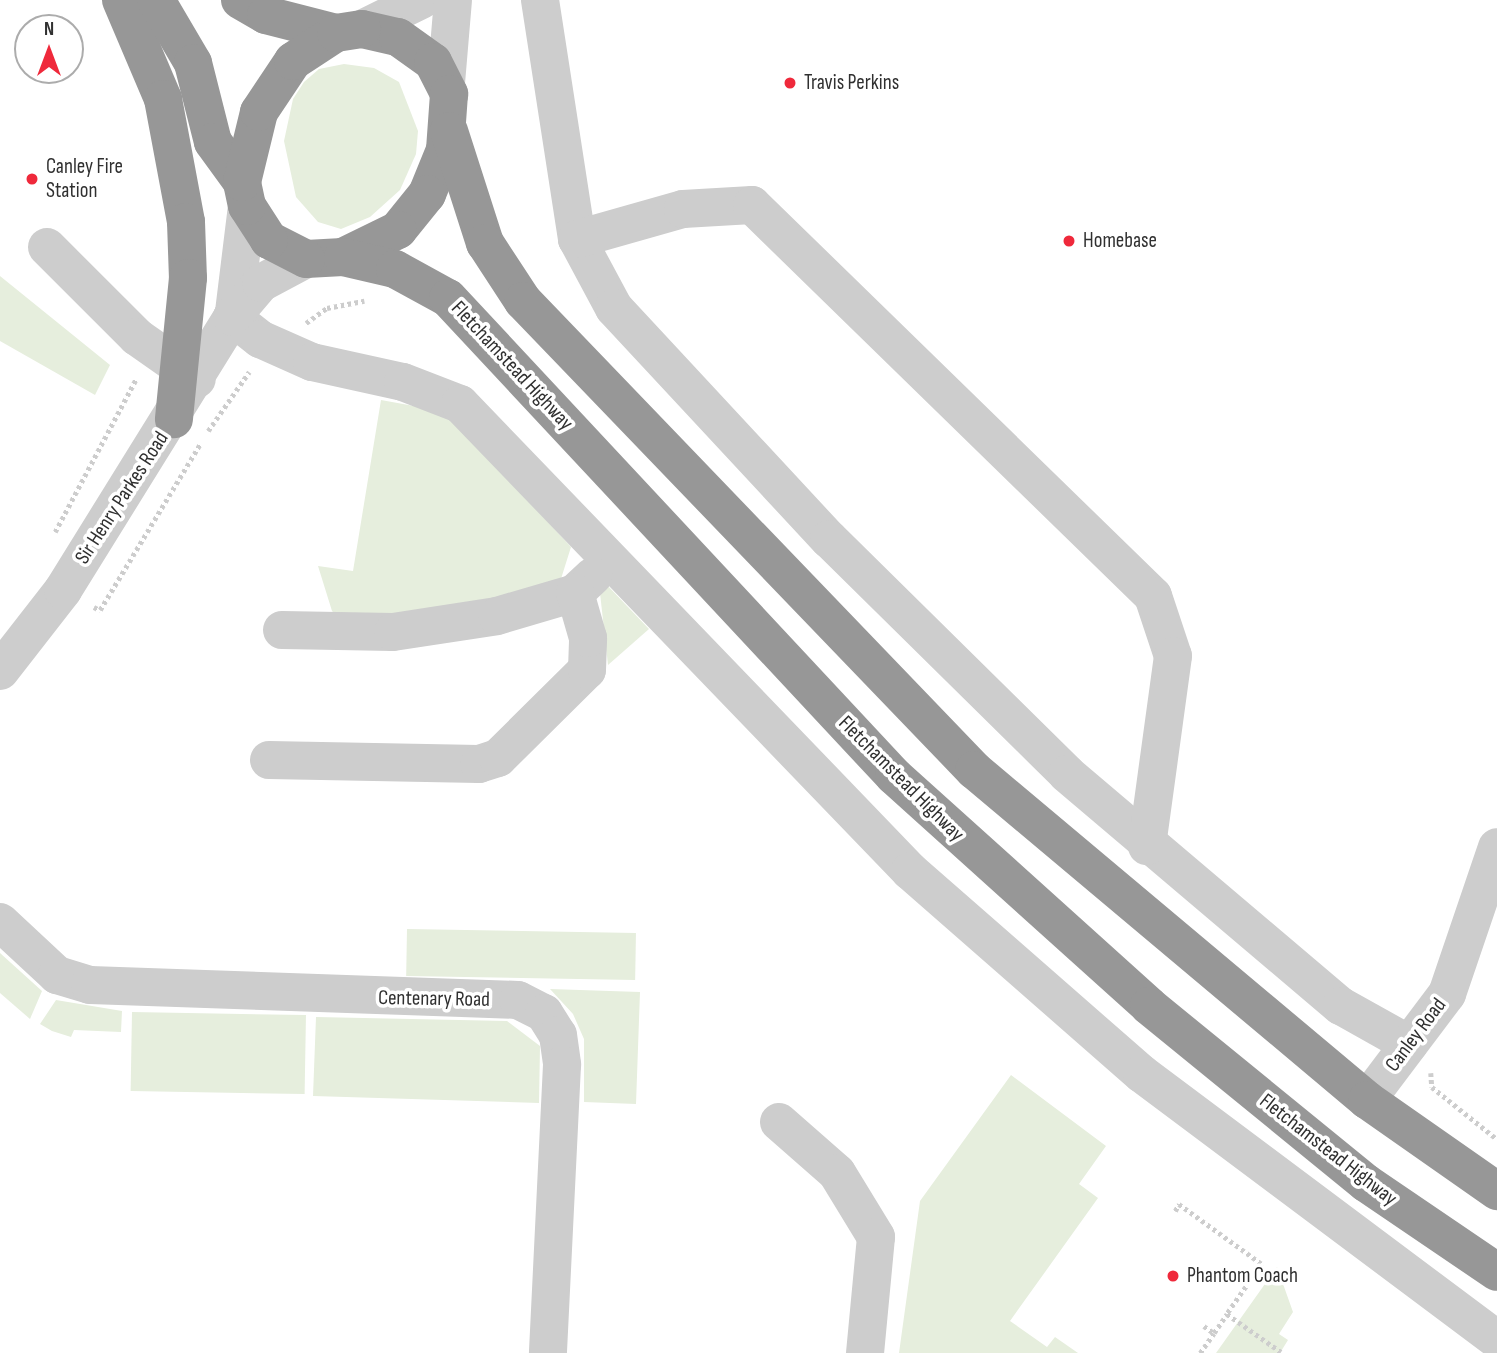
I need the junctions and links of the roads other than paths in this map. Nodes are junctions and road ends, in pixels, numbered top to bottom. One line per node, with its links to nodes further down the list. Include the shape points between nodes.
1 (121, 0): 15 (highway, via 163,99 179,170 188,278)
2 (156, 0): 10 (highway, via 193,63 213,142)
3 (240, 0): 7 (highway, via 266,15)
4 (421, 0): 7 (street)
5 (453, 0): 8 (street)
6 (540, 0): 11 (street)
7 (349, 31): 8 (highway, via 418,49); 10 (highway, via 293,61 265,93)
8 (446, 83): 9 (highway)
9 (449, 131): 13 (highway, via 438,173 408,219 373,246); 26 (highway, via 485,243 523,301 593,377 974,770)
10 (245, 194): 13 (highway, via 269,240); 14 (street)
11 (577, 239): 22 (street, via 614,308 820,529); 22 (street, via 683,209 752,205 1153,597 1173,656)
12 (47, 247): 15 (street)
13 (324, 258): 14 (street, via 261,283); 29 (highway, Fletchamstead Highway, via 395,269 448,298 894,776 1149,1006)
14 (232, 317): 15 (street); 17 (street, via 274,345 460,404)
15 (176, 364): 16 (highway)
16 (174, 419): 20 (street, Sir Henry Parkes Road, via 56,600)
17 (609, 560): 18 (street); 32 (street, via 920,880 1160,1087)
18 (575, 593): 19 (street, via 497,616 393,632); 21 (street, via 588,638 587,670 576,688 491,762)
19 (282, 630)
20 (0, 671)
21 (269, 760)
22 (1147, 846): 25 (street, via 1341,1006)
23 (1497, 847): 25 (street, Canley Road, via 1447,994)
24 (0, 922): 33 (street, Centenary Road, via 57,975 90,985 518,1000 544,1013 558,1035 562,1065)
25 (1420, 1055): 26 (street, Canley Road)
26 (1367, 1100): 28 (highway)
27 (779, 1122): 34 (street, via 837,1173 876,1237)
28 (1497, 1191)
29 (1438, 1234): 30 (highway, Fletchamstead Highway); 31 (highway)
30 (1497, 1272)
31 (1497, 1282)
32 (1497, 1340)
33 (548, 1353)
34 (865, 1353)

